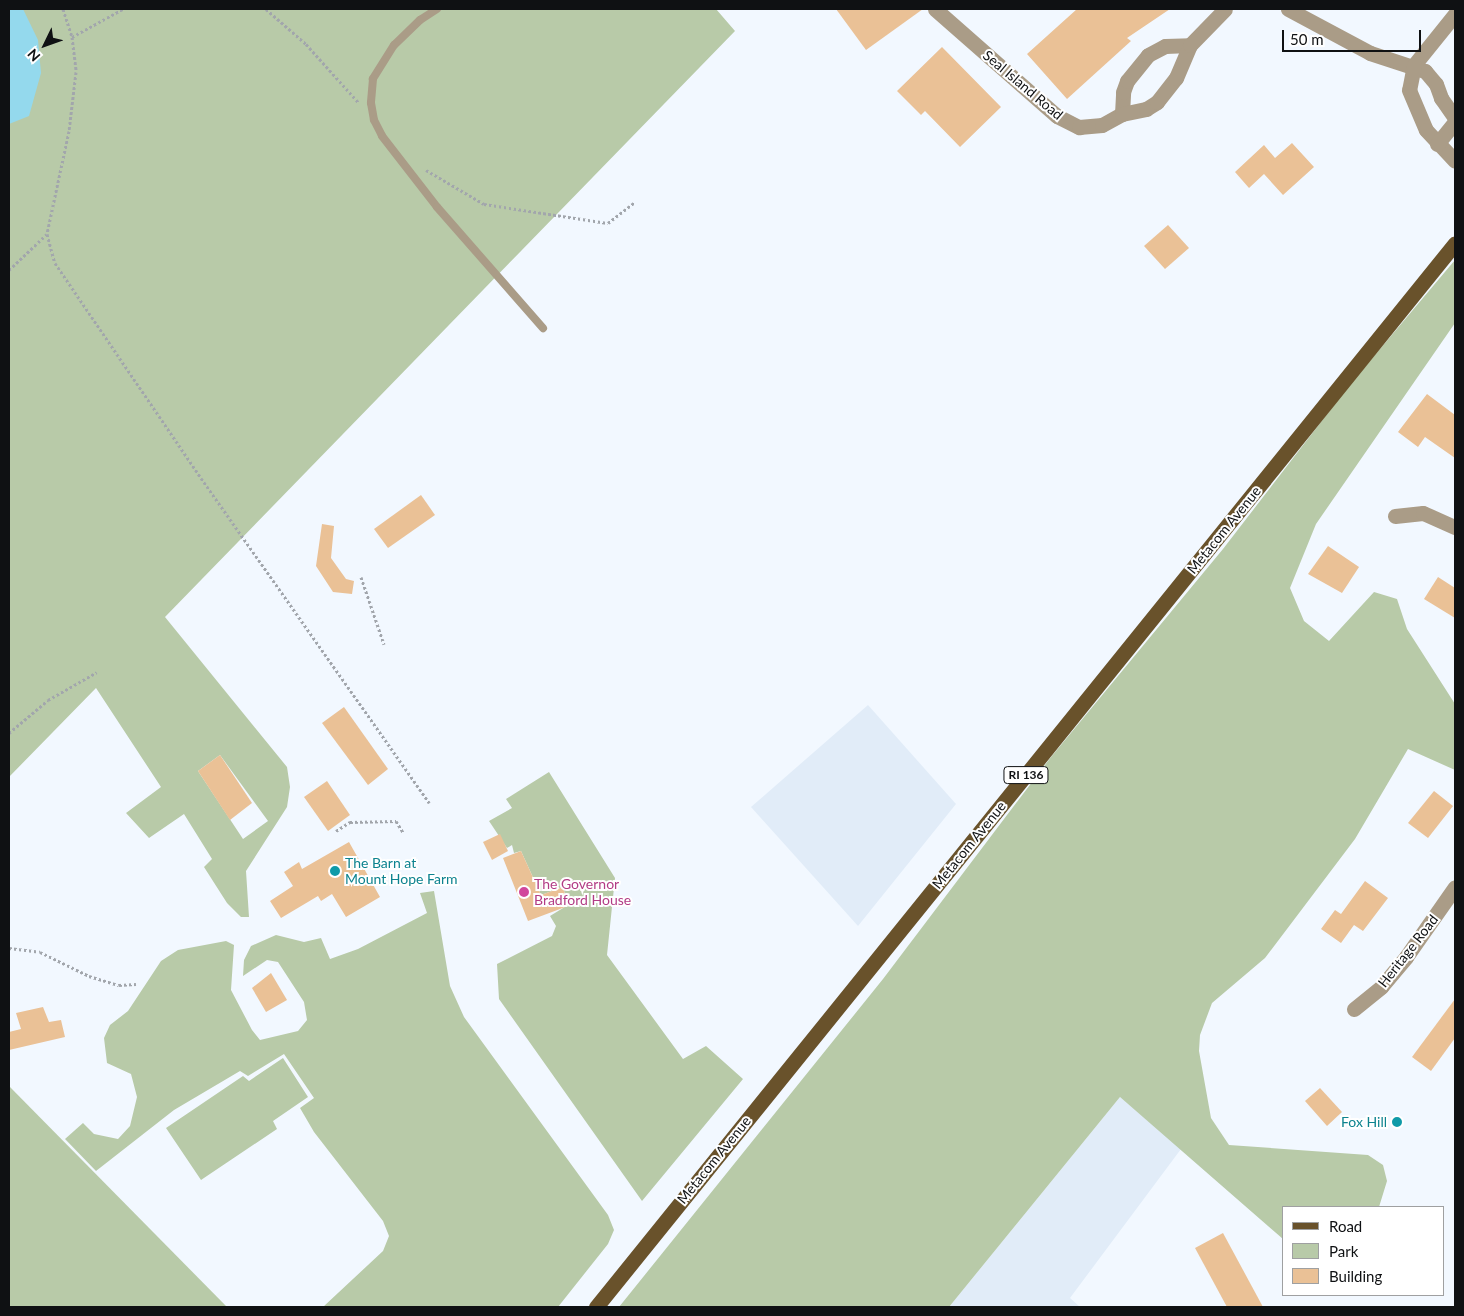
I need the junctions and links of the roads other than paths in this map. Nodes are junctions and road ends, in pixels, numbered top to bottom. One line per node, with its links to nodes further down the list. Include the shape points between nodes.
1 (437, 9): 14 (lane, via 394,45 373,79 371,103 374,120 382,136 437,207)
2 (935, 9): 8 (street, Seal Island Road, via 1069,124 1091,128)
3 (1225, 9): 6 (street, Seal Island Road)
4 (1288, 9): 7 (street, via 1370,53)
5 (1455, 14): 7 (street)
6 (1190, 45): 8 (street, Seal Island Road, via 1176,78 1157,102 1146,110); 8 (street, via 1165,46 1137,66 1122,92)
7 (1414, 65): 9 (street, via 1431,76); 11 (street, via 1410,97)
8 (1122, 114)
9 (1455, 118)
10 (1455, 122): 11 (street)
11 (1438, 144): 12 (street)
12 (1455, 161)
13 (1455, 243): 19 (main road, Metacom Avenue / RI 136)
14 (543, 328)
15 (1395, 516): 16 (street, via 1423,513)
16 (1455, 527)
17 (1455, 887): 18 (street, Heritage Road, via 1406,957 1381,987)
18 (1354, 1009)
19 (596, 1307)

